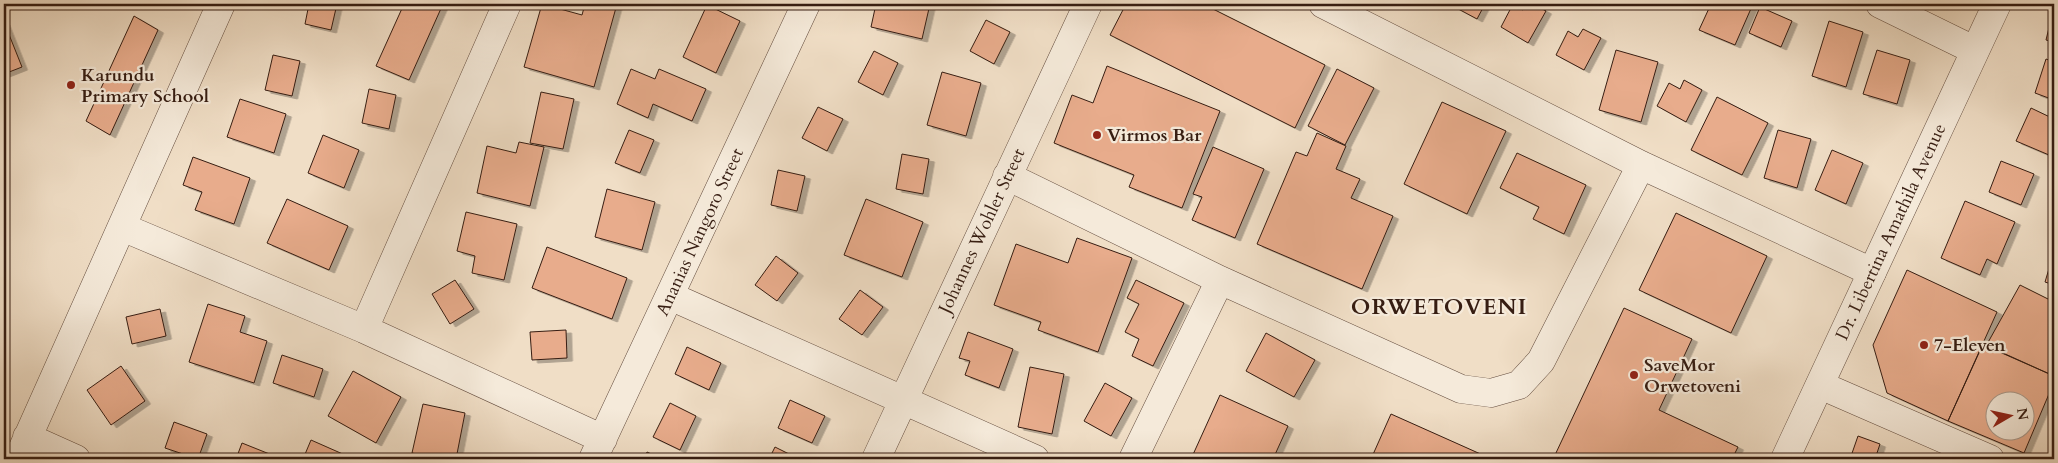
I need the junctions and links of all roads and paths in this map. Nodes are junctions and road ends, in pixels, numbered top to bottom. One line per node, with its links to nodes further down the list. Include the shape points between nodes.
1 (221, 4): 11 (street)
2 (507, 4): 15 (street)
3 (806, 4): 14 (street, Ananias Nangoro Street)
4 (1088, 4): 10 (street, Johannes Wohler Street)
5 (1323, 4): 9 (street)
6 (1880, 4): 8 (street)
7 (1997, 4): 8 (street, Dr. Libertina Amathila Avenue)
8 (1974, 50): 12 (street, Dr. Libertina Amathila Avenue)
9 (1641, 166): 12 (street); 13 (street, via 1541,361 1519,385 1491,393 1461,389)
10 (1007, 176): 13 (street); 17 (street, Johannes Wohler Street)
11 (122, 227): 15 (street); 18 (street)
12 (1872, 272): 16 (street, Dr. Libertina Amathila Avenue)
13 (1220, 280): 23 (street)
14 (670, 296): 17 (street); 19 (street, Ananias Nangoro Street)
15 (364, 329): 19 (street)
16 (1820, 385): 24 (street, Dr. Libertina Amathila Avenue); 25 (street)
17 (904, 400): 21 (street, Johannes Wohler Street); 22 (street)
18 (23, 448): 20 (street)
19 (598, 449)
20 (76, 459)
21 (876, 459)
22 (1035, 459)
23 (1133, 459)
24 (1785, 459)
25 (1990, 459)

